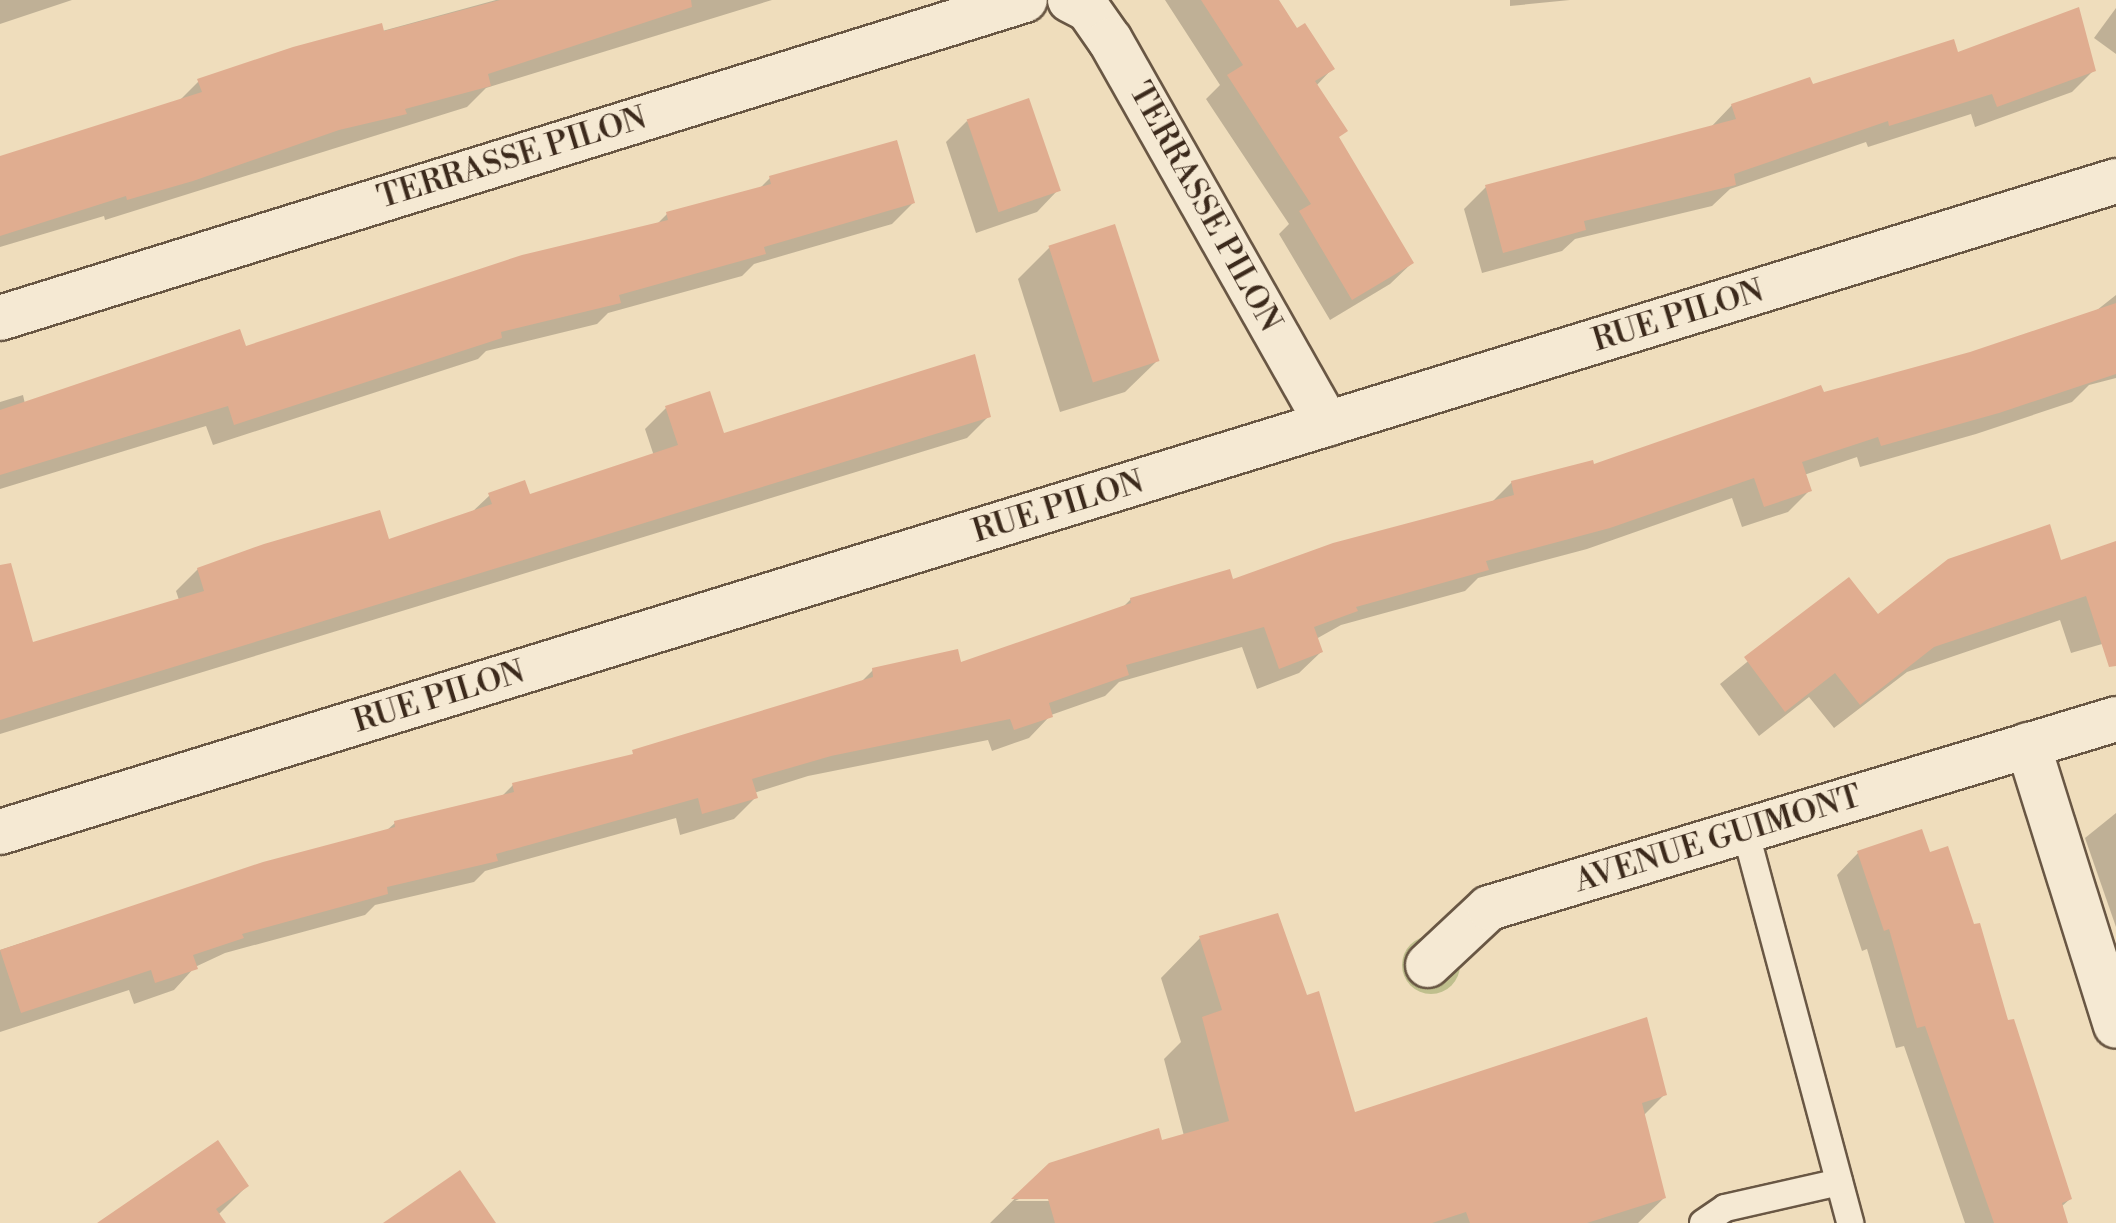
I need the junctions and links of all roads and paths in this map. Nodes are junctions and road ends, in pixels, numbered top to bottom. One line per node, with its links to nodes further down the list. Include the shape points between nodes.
1 (1025, 0): 4 (street, TERRASSE PILON)
2 (1070, 0): 5 (street, TERRASSE PILON, via 1088,9 1110,40)
3 (2116, 181): 5 (street, RUE PILON)
4 (0, 318)
5 (1327, 424): 9 (street, RUE PILON)
6 (2116, 719): 7 (street, AVENUE GUIMONT)
7 (2028, 745): 8 (street, AVENUE GUIMONT); 11 (street)
8 (1745, 830): 10 (street, AVENUE GUIMONT, via 1489,908); 12 (lane)
9 (0, 832)
10 (1428, 965)
11 (2116, 1026)
12 (1839, 1182): 13 (lane, via 1725,1208); 14 (lane)
13 (1703, 1223)
14 (1850, 1223)

